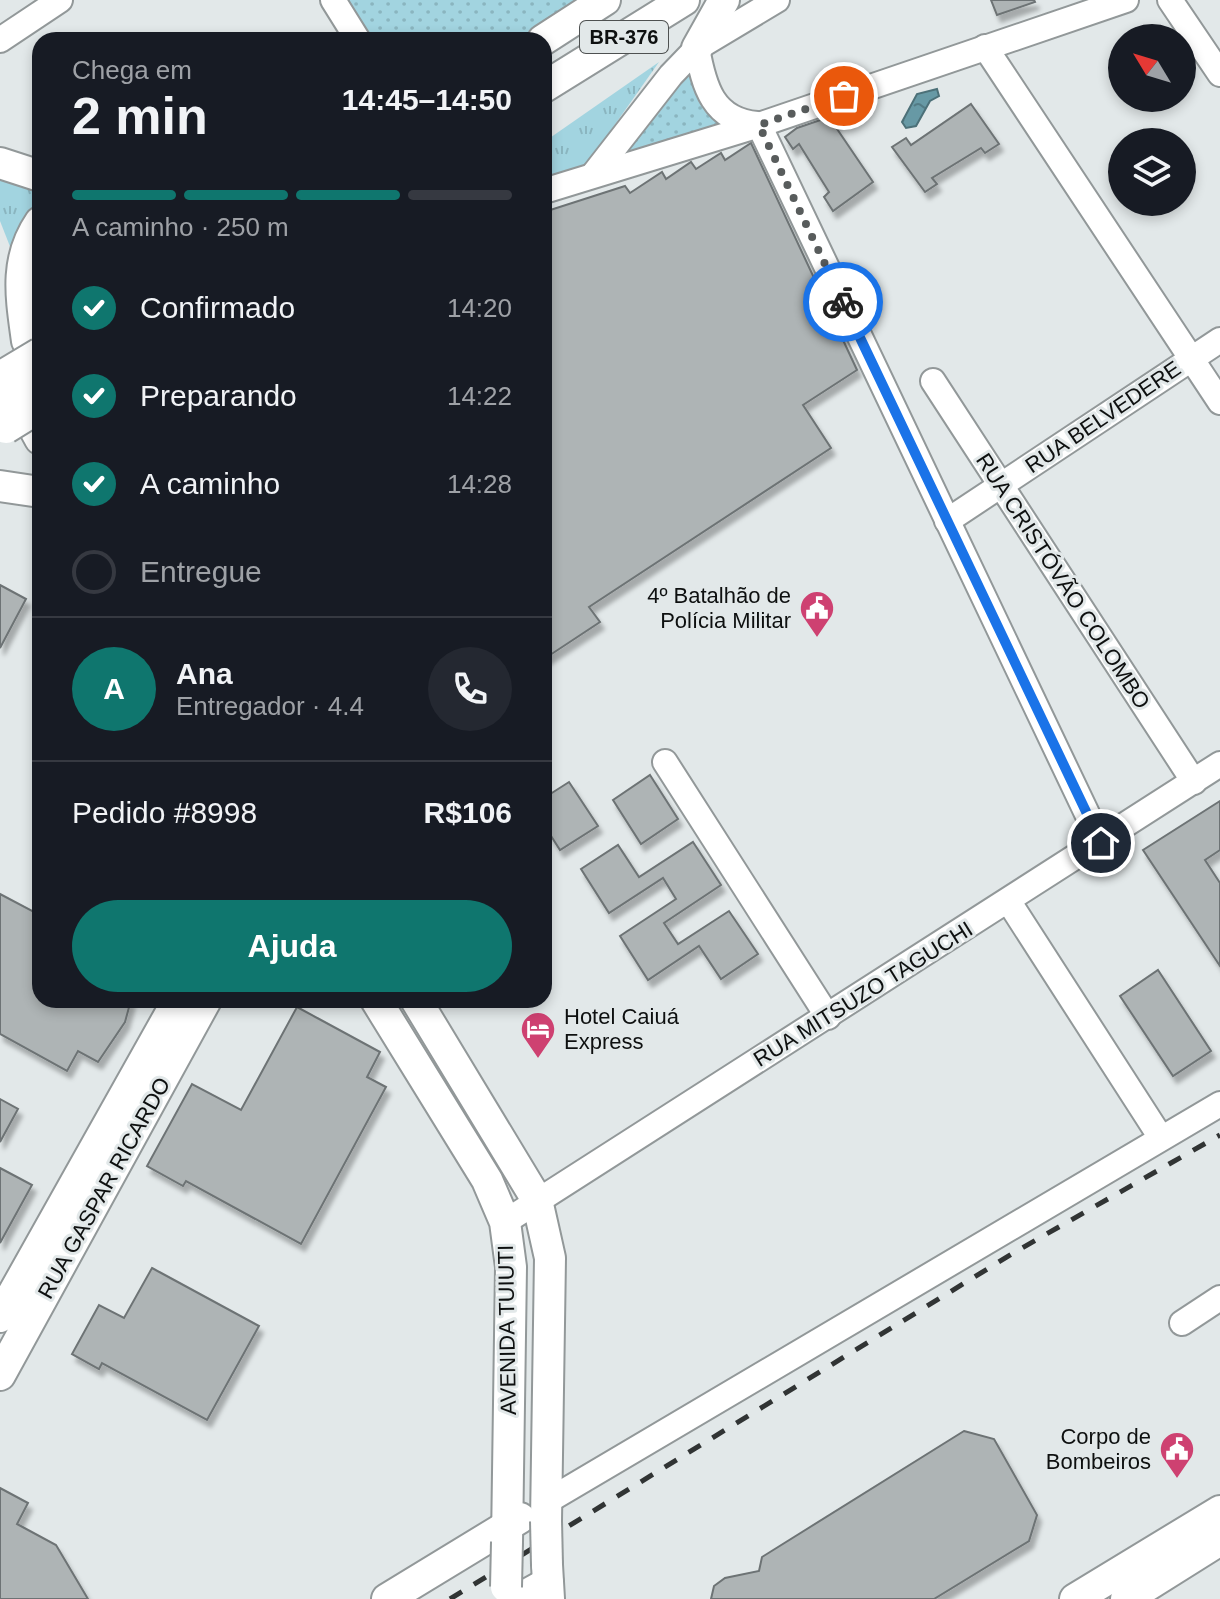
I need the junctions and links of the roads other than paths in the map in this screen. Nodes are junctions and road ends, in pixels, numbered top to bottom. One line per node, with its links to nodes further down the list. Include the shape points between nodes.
1 (60, 0): 11 (street)
2 (333, 0): 9 (street)
3 (605, 0): 10 (main road, BR-376)
4 (684, 0): 15 (main road, BR-376)
5 (724, 0): 13 (main road)
6 (777, 0): 13 (street)
7 (1126, 0): 12 (street)
8 (1170, 0): 14 (street)
9 (353, 32)
10 (552, 34)
11 (0, 40)
12 (985, 47): 16 (street); 27 (street)
13 (697, 48): 16 (street, via 708,94 718,109 742,123); 19 (street)
14 (1220, 74)
15 (552, 82)
16 (759, 125): 19 (street); 39 (street)
17 (0, 163): 18 (main road)
18 (32, 173)
19 (593, 175): 20 (street)
20 (552, 188)
21 (32, 239): 23 (main road, via 22,261 20,287)
22 (0, 277): 25 (main road)
23 (32, 336)
24 (1220, 340): 27 (street, RUA BELVEDERE)
25 (32, 345)
26 (32, 356): 29 (main road, bridge)
27 (1192, 358): 32 (street); 37 (street, RUA BELVEDERE)
28 (0, 363): 35 (main road)
29 (0, 377)
30 (933, 381): 37 (street, RUA CRISTÓVÃO COLOMBO)
31 (32, 390): 34 (main road, bridge)
32 (1220, 402)
33 (32, 410): 34 (main road, bridge)
34 (2, 422)
35 (32, 424)
36 (0, 486): 38 (main road)
37 (1000, 486): 39 (street, RUA BELVEDERE); 42 (street, RUA CRISTÓVÃO COLOMBO)
38 (32, 491)
39 (947, 521): 43 (street)
40 (665, 762): 49 (street)
41 (1220, 764): 42 (street, RUA MITSUZO TAGUCHI)
42 (1194, 782): 43 (street, RUA MITSUZO TAGUCHI)
43 (1101, 843): 44 (street, RUA MITSUZO TAGUCHI)
44 (1009, 902): 49 (street, RUA MITSUZO TAGUCHI); 51 (street)
45 (174, 1008): 55 (main road, RUA GASPAR RICARDO)
46 (202, 1008): 58 (main road, RUA GASPAR RICARDO)
47 (381, 1008): 53 (main road, AVENIDA TUIUTI, via 487,1180)
48 (421, 1008): 52 (main road, AVENIDA TUIUTI)
49 (828, 1017): 52 (street, RUA MITSUZO TAGUCHI)
50 (1220, 1104): 51 (street)
51 (1161, 1138): 61 (street)
52 (537, 1200): 53 (street, RUA MITSUZO TAGUCHI); 57 (main road, AVENIDA TUIUTI, via 550,1258)
53 (505, 1222): 59 (main road, AVENIDA TUIUTI, via 511,1267)
54 (1220, 1298): 56 (street)
55 (0, 1317)
56 (1182, 1323)
57 (547, 1370): 59 (main road); 61 (main road, AVENIDA TUIUTI)
58 (0, 1375)
59 (509, 1376): 62 (main road, AVENIDA TUIUTI)
60 (1220, 1511): 64 (main road)
61 (546, 1512): 62 (main road); 65 (main road, AVENIDA TUIUTI, bridge)
62 (507, 1534): 66 (main road, AVENIDA TUIUTI, bridge); 68 (main road)
63 (1220, 1540): 67 (main road)
64 (1133, 1564): 67 (street); 69 (main road)
65 (548, 1582): 66 (main road)
66 (510, 1595)
67 (1131, 1598)
68 (387, 1599)
69 (1075, 1599)

